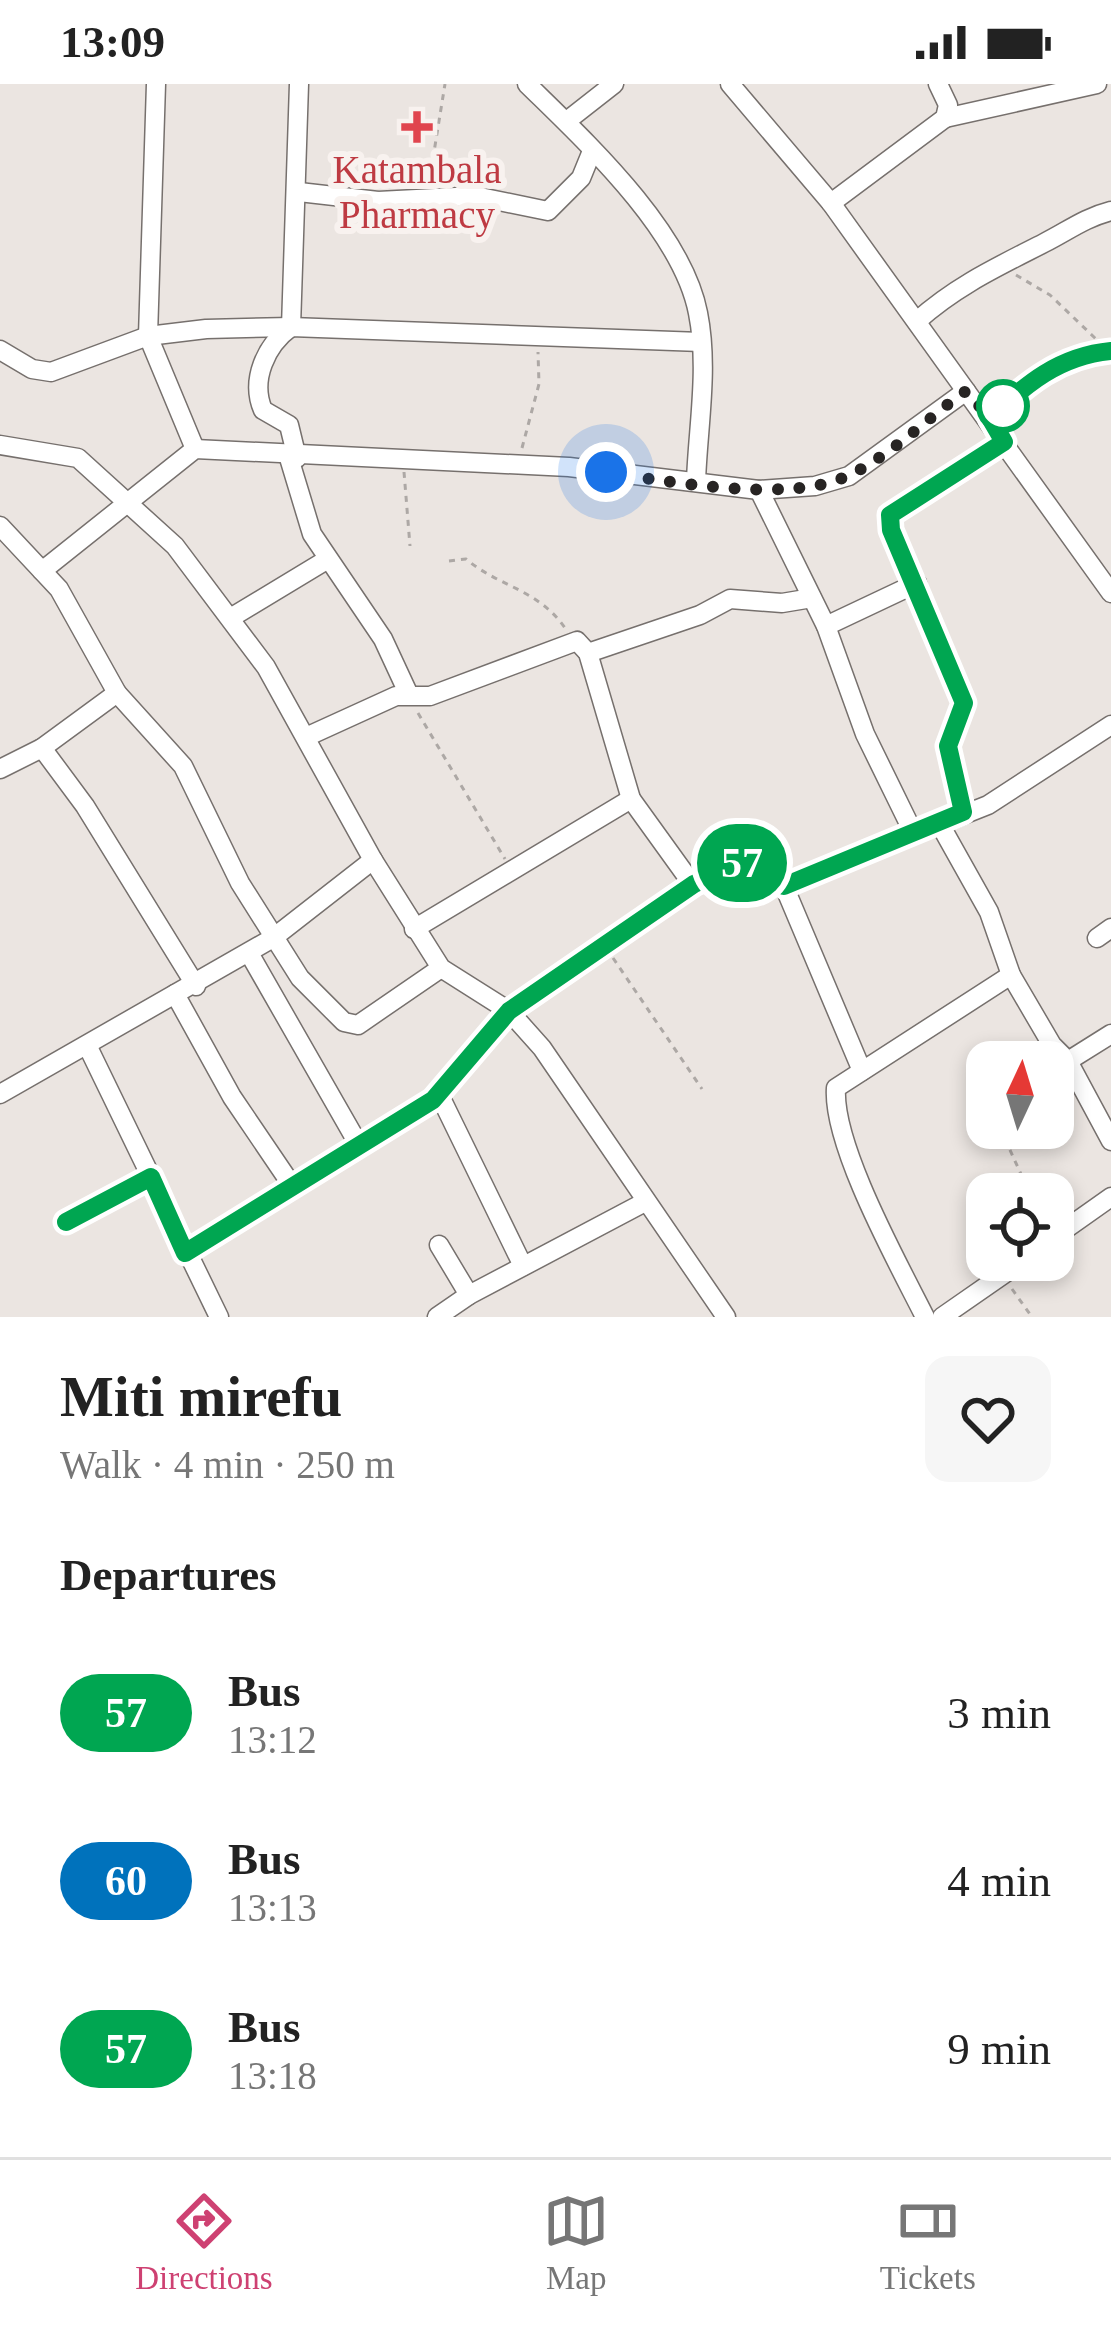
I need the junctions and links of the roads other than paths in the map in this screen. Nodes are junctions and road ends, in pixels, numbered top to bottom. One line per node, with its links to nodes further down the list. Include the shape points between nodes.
1 (156, 84): 16 (street)
2 (299, 84): 11 (street)
3 (527, 84): 9 (street)
4 (614, 84): 9 (street)
5 (730, 84): 12 (street)
6 (938, 84): 8 (street)
7 (1097, 84): 8 (street)
8 (945, 118): 12 (street)
9 (568, 120): 10 (street)
10 (592, 151): 11 (street, via 580,178 548,211 475,196 360,201); 17 (street, via 681,266)
11 (299, 192): 15 (street)
12 (831, 203): 14 (street)
13 (1111, 211): 14 (street, via 957,285)
14 (917, 321): 20 (street)
15 (291, 327): 16 (street); 17 (street); 25 (street, via 261,368 259,400 289,424)
16 (148, 336): 18 (street, via 51,372); 24 (street)
17 (701, 342): 26 (street)
18 (0, 350)
19 (1110, 351): 21 (street, via 1032,379)
20 (966, 391): 21 (street); 27 (street, via 848,476)
21 (990, 418): 22 (street)
22 (1004, 442): 32 (street, via 890,515); 33 (street)
23 (0, 445): 28 (street, via 78,458)
24 (195, 449): 25 (street); 28 (street)
25 (292, 458): 26 (street, via 569,467); 30 (street, via 312,534)
26 (696, 481): 27 (street)
27 (759, 490): 34 (street)
28 (129, 500): 31 (street); 35 (street)
29 (0, 526): 31 (street)
30 (328, 559): 35 (street); 39 (street, via 383,639)
31 (42, 572): 38 (street)
32 (917, 583): 36 (street); 45 (street, via 964,703 948,746)
33 (1111, 593)
34 (812, 598): 36 (street); 37 (street, via 730,598)
35 (232, 617): 41 (street)
36 (826, 626): 47 (street, via 865,734)
37 (588, 653): 39 (street, via 572,640 441,692); 44 (street)
38 (117, 693): 42 (street); 52 (street, via 183,766)
39 (409, 695): 41 (street)
40 (1111, 725): 45 (street, via 988,805)
41 (306, 737): 48 (street)
42 (42, 748): 43 (street); 56 (street)
43 (0, 769)
44 (631, 799): 49 (street); 51 (street)
45 (963, 812): 46 (street)
46 (938, 821): 47 (street); 55 (street, via 989,912)
47 (914, 832): 50 (street)
48 (373, 860): 51 (street); 52 (street)
49 (694, 884): 50 (street, via 741,863 762,867); 58 (street)
50 (784, 886): 63 (street)
51 (414, 929): 54 (street)
52 (273, 938): 53 (street); 54 (street, via 311,990 352,1026)
53 (249, 953): 56 (street); 68 (street)
54 (441, 968): 58 (street)
55 (1011, 975): 60 (street); 63 (street)
56 (196, 986): 57 (street)
57 (175, 994): 61 (street); 70 (street)
58 (509, 1011): 66 (street); 72 (street)
59 (1111, 1034): 62 (street)
60 (1050, 1041)
61 (87, 1045): 65 (street); 69 (street)
62 (1074, 1057)
63 (862, 1071): 83 (street, via 842,1080 835,1099 882,1239)
64 (1074, 1072): 67 (street)
65 (0, 1094)
66 (439, 1094): 68 (street); 77 (street)
67 (1111, 1141)
68 (360, 1148): 70 (street)
69 (151, 1177): 73 (street); 76 (street)
70 (291, 1184): 76 (street)
71 (1111, 1197): 74 (street)
72 (645, 1202): 77 (street); 82 (street)
73 (66, 1222)
74 (1074, 1223)
75 (439, 1245): 79 (street)
76 (185, 1253): 80 (street)
77 (523, 1266): 79 (street)
78 (995, 1281): 84 (street)
79 (469, 1294): 81 (street)
80 (219, 1317)
81 (437, 1317)
82 (726, 1317)
83 (925, 1317)
84 (942, 1317)

